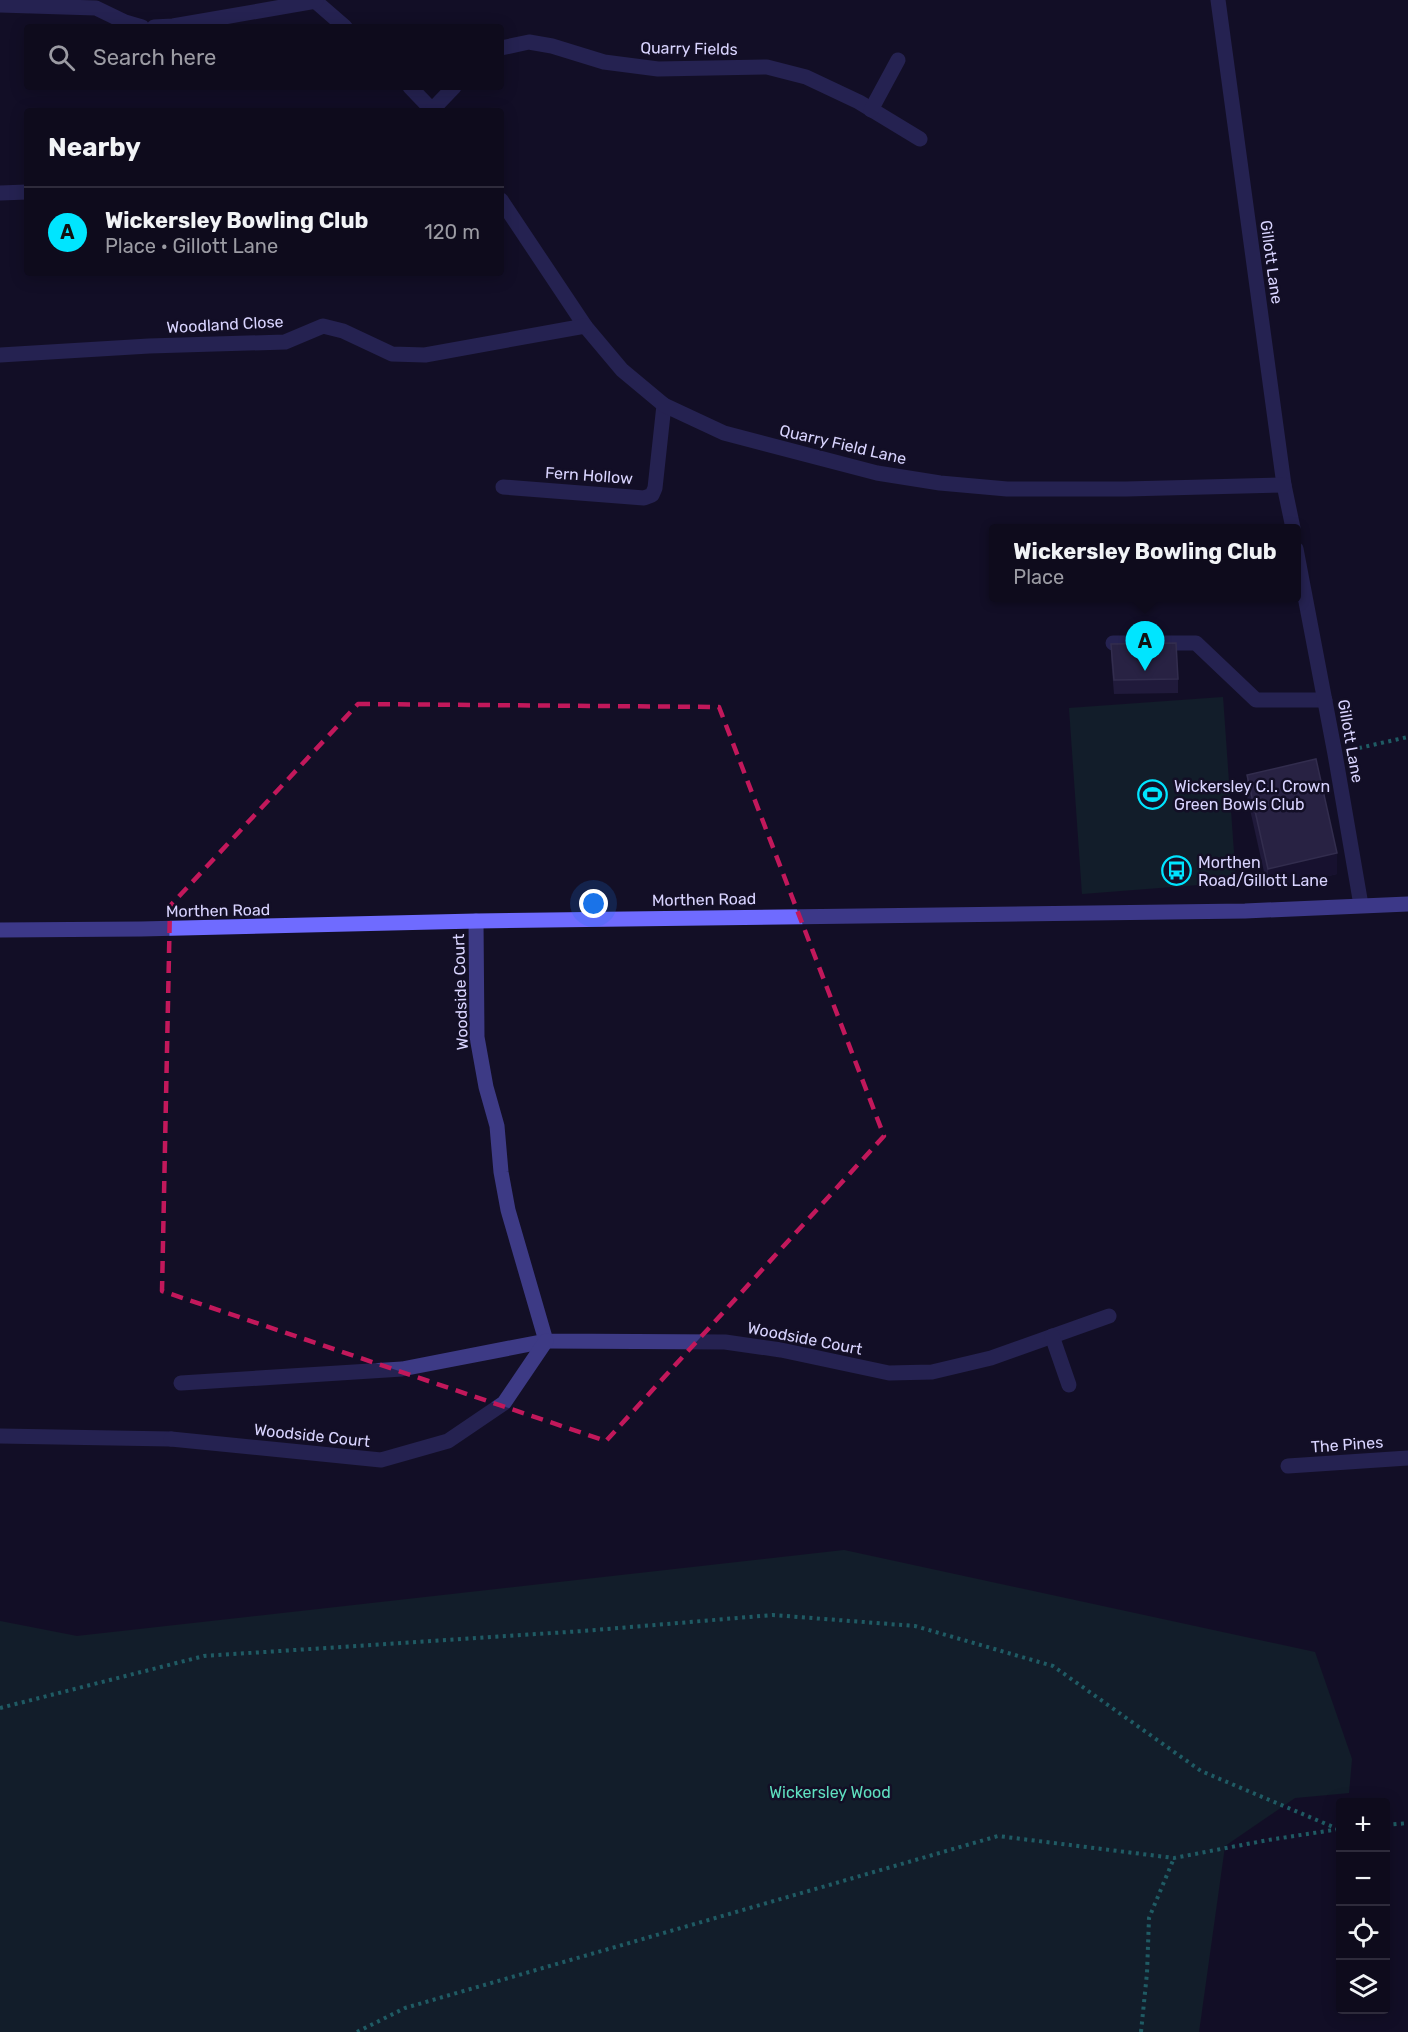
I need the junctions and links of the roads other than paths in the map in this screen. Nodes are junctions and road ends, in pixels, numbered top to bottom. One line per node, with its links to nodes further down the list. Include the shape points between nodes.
1 (1218, 0): 21 (street, Gillott Lane)
2 (315, 1): 5 (street); 6 (street)
3 (0, 5): 4 (street, via 96,8)
4 (132, 24)
5 (184, 24)
6 (342, 24)
7 (504, 47): 13 (street, Quarry Fields, via 529,42 604,62 658,69 767,67 806,76)
8 (898, 60): 13 (street)
9 (413, 90): 11 (street)
10 (451, 90): 12 (street)
11 (430, 108)
12 (436, 108)
13 (871, 110): 14 (street, Quarry Fields)
14 (920, 139)
15 (24, 192): 16 (street)
16 (0, 193)
17 (504, 204): 18 (street, Quarry Field Lane)
18 (585, 326): 19 (street, Woodland Close, via 425,356 392,354 323,326 285,342); 20 (street, Quarry Field Lane, via 622,370)
19 (0, 355)
20 (664, 405): 21 (street, Quarry Field Lane, via 724,433 877,473 940,483 1019,489); 22 (street, Fern Hollow, via 652,495 644,498)
21 (1284, 485): 23 (street, Gillott Lane)
22 (503, 487)
23 (1292, 524)
24 (1301, 575): 26 (street, Gillott Lane)
25 (1113, 643): 26 (street, via 1196,643 1256,700)
26 (1325, 700): 28 (street, Gillott Lane)
27 (1408, 904): 28 (main road, Morthen Road)
28 (1361, 906): 29 (main road, Morthen Road, via 1245,911)
29 (476, 921): 30 (main road, Morthen Road); 33 (street, Woodside Court, via 477,1037 497,1126 508,1210)
30 (0, 930)
31 (1109, 1316): 32 (street, Woodside Court)
32 (1052, 1336): 33 (street, Woodside Court, via 991,1358 932,1372 889,1372 725,1342); 35 (street)
33 (546, 1341): 34 (street, via 402,1369); 36 (street, Woodside Court, via 504,1403 448,1441 381,1460 171,1439)
34 (181, 1383)
35 (1069, 1385)
36 (0, 1436)
37 (1408, 1458): 38 (street, The Pines)
38 (1288, 1466)

